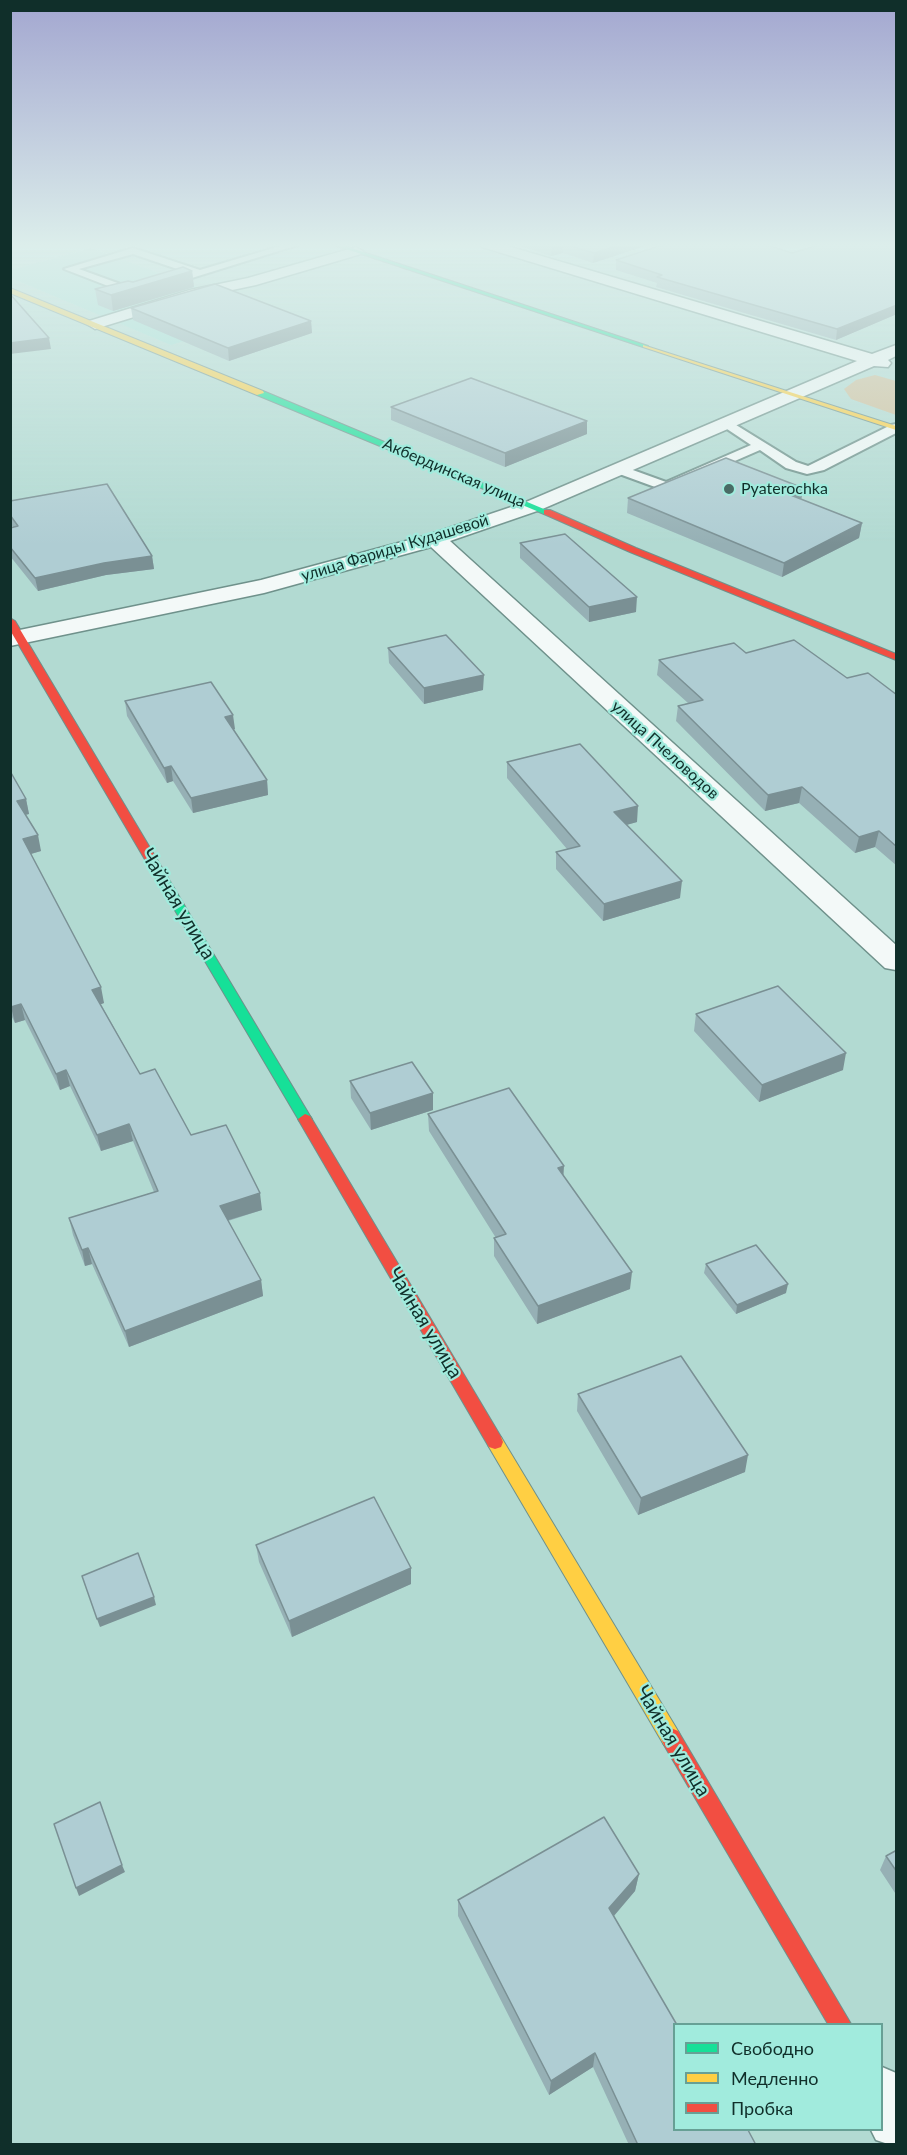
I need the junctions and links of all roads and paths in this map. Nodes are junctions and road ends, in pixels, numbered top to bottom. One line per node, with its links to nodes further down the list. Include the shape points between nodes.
1 (144, 345): 12 (street, Акбердинская улица)
2 (643, 345): 7 (street)
3 (822, 345): 5 (street)
4 (897, 350): 5 (street, улица Фариды Кудашевой)
5 (873, 360): 6 (street); 7 (street, улица Фариды Кудашевой)
6 (897, 368)
7 (797, 395): 8 (street, улица Фариды Кудашевой); 9 (street)
8 (728, 424): 10 (lane); 11 (street, улица Фариды Кудашевой)
9 (897, 428): 10 (lane, via 807,470 791,465)
10 (761, 445): 11 (lane, via 666,487)
11 (619, 470): 12 (street, улица Фариды Кудашевой)
12 (532, 506): 13 (street, улица Фариды Кудашевой); 15 (street, Акбердинская улица)
13 (435, 538): 14 (street, улица Фариды Кудашевой, via 264,586); 16 (street, улица Пчеловодов)
14 (14, 632): 17 (street, Чайная улица)
15 (897, 657)
16 (897, 961)
17 (839, 2023)
18 (883, 2097): 19 (street)
19 (897, 2120)

